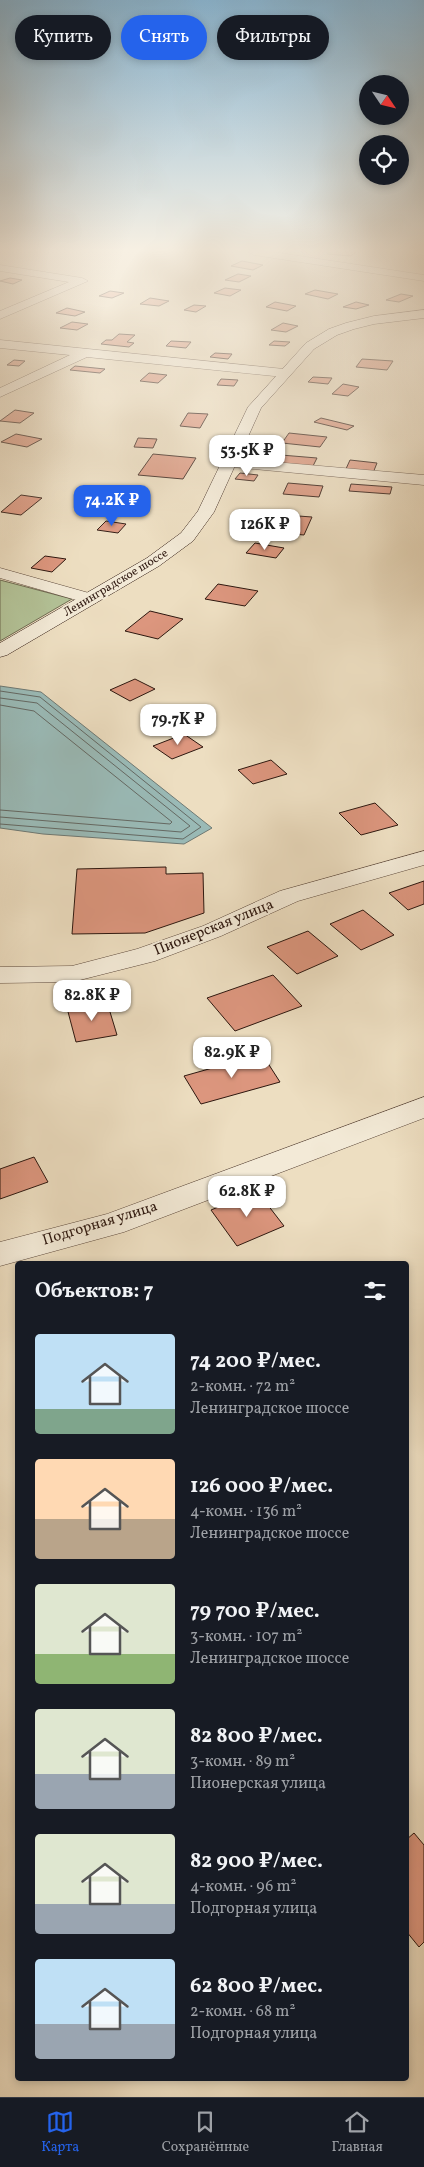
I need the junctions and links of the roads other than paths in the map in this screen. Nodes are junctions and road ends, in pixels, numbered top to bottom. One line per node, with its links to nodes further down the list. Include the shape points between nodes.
1 (55, 350): 3 (street)
2 (306, 350): 4 (street, Ленинградское шоссе)
3 (84, 353): 4 (street); 5 (street)
4 (284, 373): 6 (street, Ленинградское шоссе, via 252,412)
5 (0, 393)
6 (227, 463): 7 (street); 9 (street, Ленинградское шоссе, via 206,512 187,537 153,562)
7 (424, 480)
8 (0, 573): 9 (street)
9 (90, 598): 10 (street, Ленинградское шоссе)
10 (0, 651)
11 (424, 858): 12 (street, Пионерская улица, via 290,896 212,931 146,955 72,974)
12 (0, 974)
13 (424, 1107): 14 (street, Подгорная улица, via 114,1224)
14 (0, 1254)

